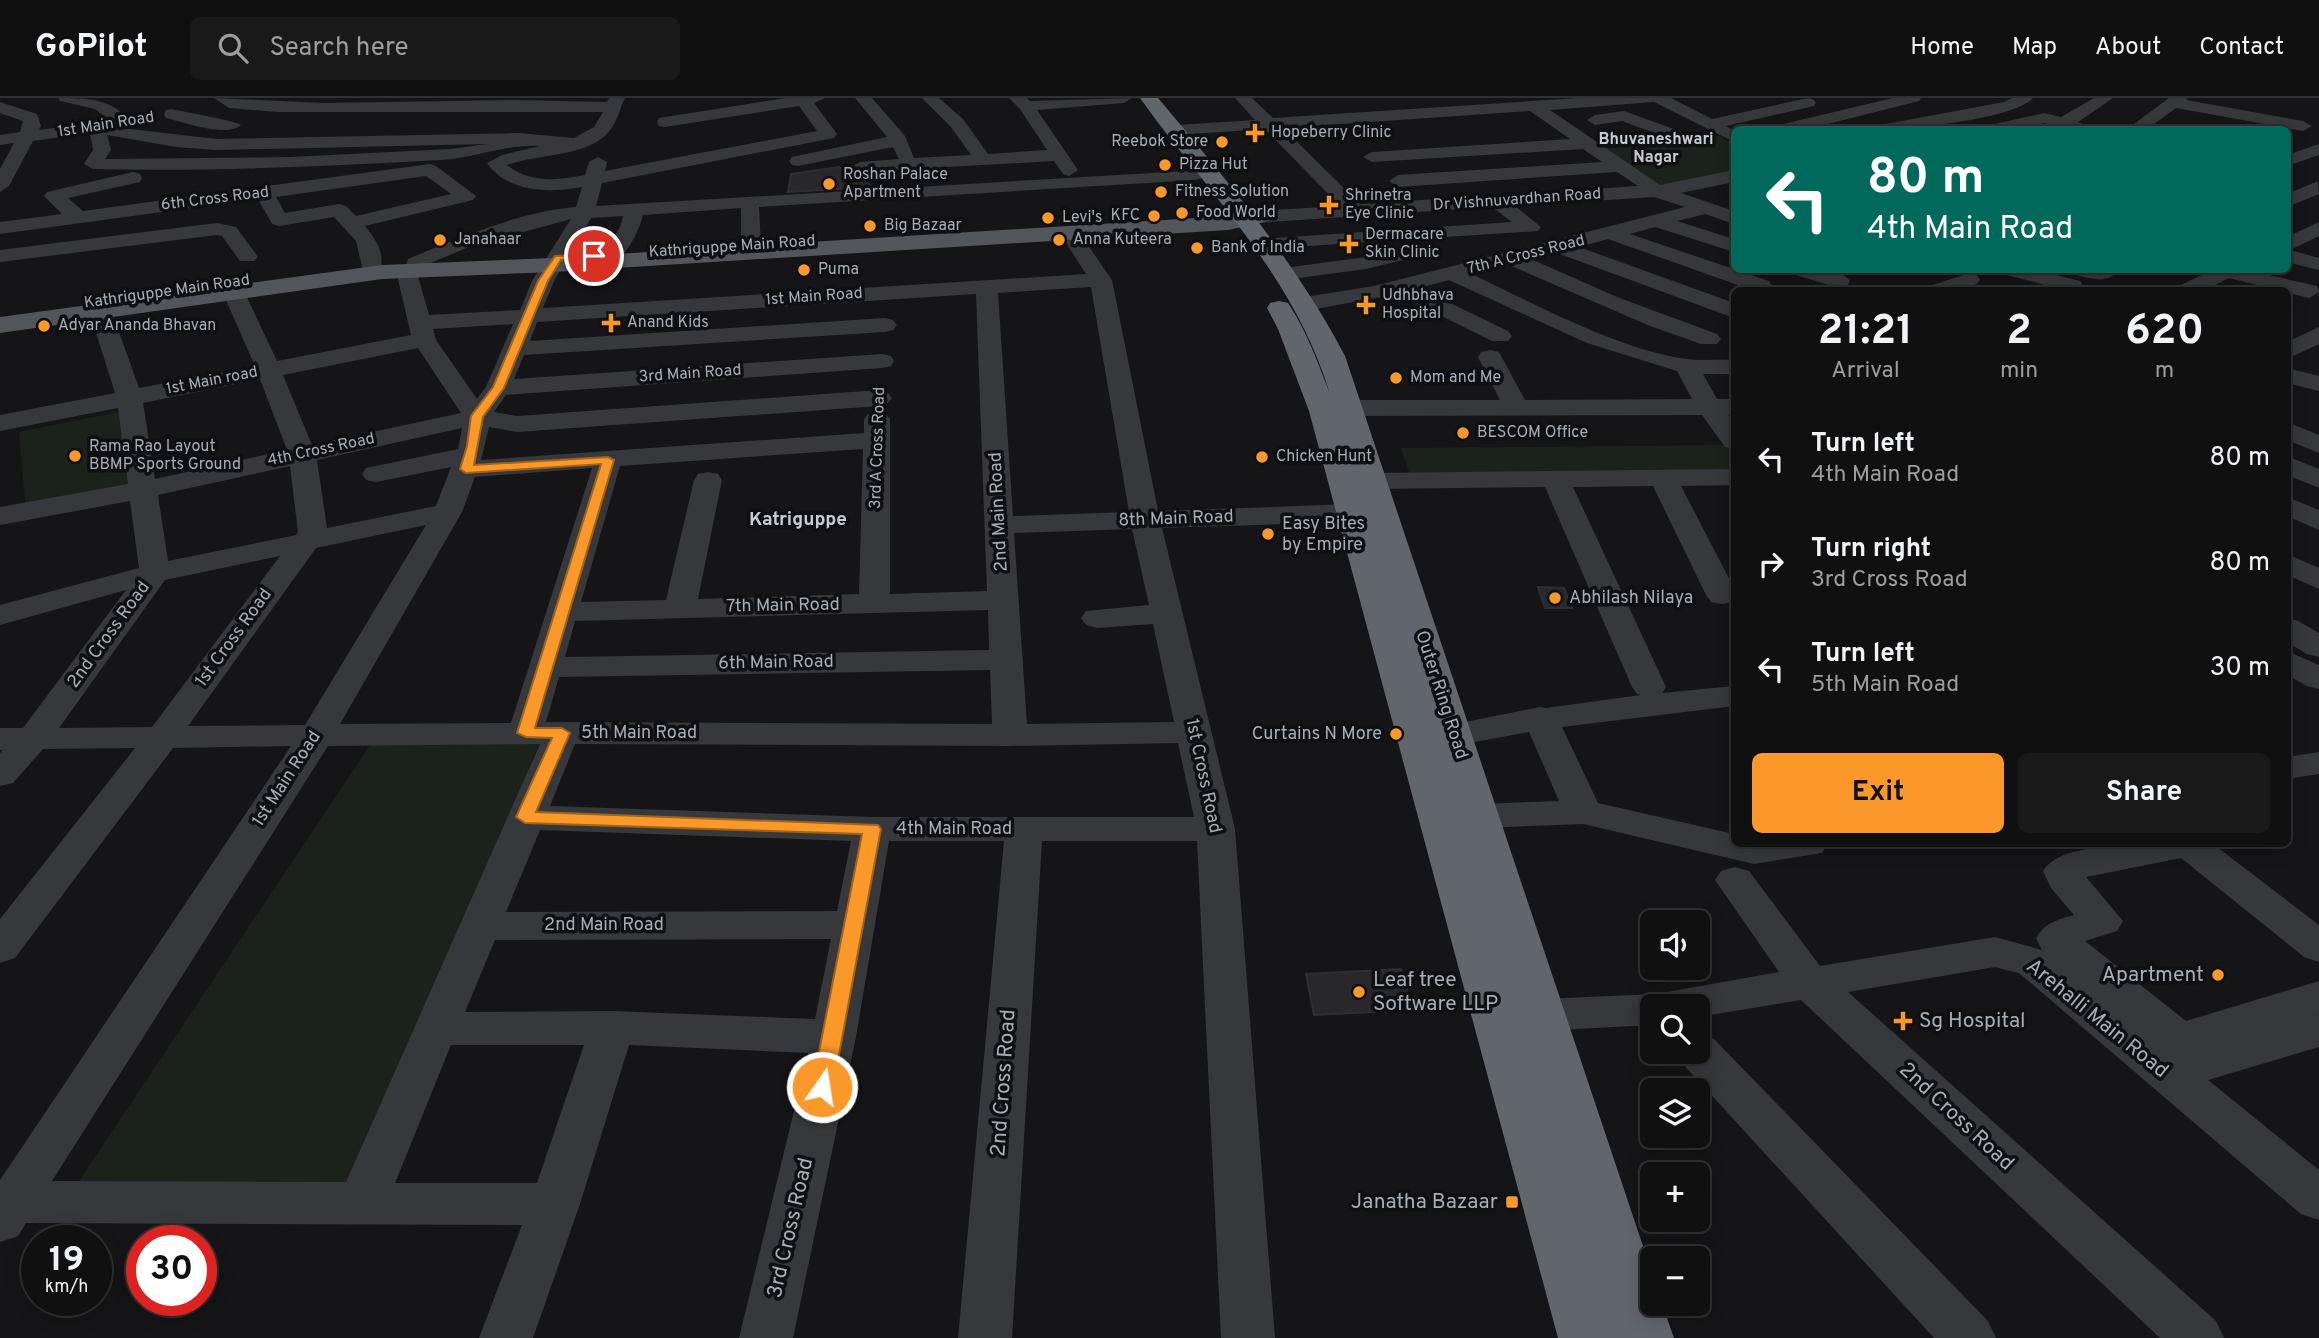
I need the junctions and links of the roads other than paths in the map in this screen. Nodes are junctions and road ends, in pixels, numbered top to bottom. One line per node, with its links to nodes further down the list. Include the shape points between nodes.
1 (66, 98): 37 (street, via 100,104)
2 (252, 98): 18 (street, 1st Main Road)
3 (310, 98): 27 (street)
4 (863, 98): 62 (street)
5 (930, 98): 70 (street, via 957,122)
6 (1124, 98): 20 (street)
7 (1132, 98): 79 (highway, Outer Ring Road)
8 (1149, 98): 53 (highway, Outer Ring Road)
9 (1243, 98): 39 (street)
10 (1651, 98): 24 (street)
11 (1659, 98): 31 (street)
12 (1750, 98): 31 (street)
13 (1820, 98): 41 (street)
14 (1913, 98): 44 (street)
15 (2025, 98): 26 (street)
16 (2105, 98): 38 (street)
17 (2256, 98): 32 (street)
18 (225, 100): 27 (street); 29 (street, 1st Main Road, via 194,110)
19 (2176, 100): 32 (street); 48 (street)
20 (1021, 102): 68 (street)
21 (673, 103): 36 (street)
22 (1315, 103): 34 (street)
23 (811, 104): 36 (street); 55 (street); 67 (street, via 828,134)
24 (1533, 106): 34 (street); 40 (street)
25 (0, 107): 54 (street, via 31,118)
26 (1997, 108): 33 (street); 45 (street)
27 (287, 109): 28 (street, via 549,103); 29 (street, via 251,125 204,123)
28 (611, 110): 35 (street); 63 (street, via 587,139)
29 (162, 112): 37 (street, 1st Main Road)
30 (2318, 112): 50 (street)
31 (1691, 114): 41 (street)
32 (2235, 114): 49 (street); 50 (street)
33 (2044, 118): 38 (street); 46 (street)
34 (1332, 120): 39 (street); 69 (street)
35 (537, 121)
36 (665, 122): 67 (street)
37 (124, 123): 51 (street, 1st Main Road)
38 (2064, 123): 47 (street)
39 (1269, 124): 53 (street); 104 (street)
40 (1560, 124): 43 (street); 57 (street, via 1625,117); 64 (street)
41 (1709, 125): 58 (street)
42 (318, 126): 60 (street, via 436,123)
43 (1532, 126)
44 (1798, 126)
45 (1901, 126)
46 (2013, 126)
47 (2074, 126)
48 (2140, 126)
49 (2221, 126)
50 (2303, 126): 56 (street)
51 (97, 128): 54 (street, 1st Main Road); 65 (street, via 148,140); 76 (street, via 102,150 89,172)
52 (0, 129): 54 (street)
53 (1177, 130): 115 (highway, Outer Ring Road)
54 (28, 132): 61 (street, 1st Main Road); 82 (street)
55 (711, 132)
56 (2291, 135)
57 (1676, 136)
58 (1731, 136)
59 (519, 138): 60 (street); 63 (street); 76 (street, via 467,152)
60 (418, 139): 65 (street)
61 (0, 140)
62 (899, 140): 72 (street); 73 (street)
63 (572, 143): 80 (street, via 496,163)
64 (1588, 143): 69 (street); 74 (street)
65 (203, 145): 76 (street)
66 (2319, 149): 71 (street)
67 (670, 152): 77 (street); 78 (street)
68 (1059, 155): 70 (street); 86 (street)
69 (1372, 157): 83 (street)
70 (983, 159): 73 (street)
71 (2291, 160)
72 (783, 164)
73 (909, 164): 75 (street)
74 (1621, 166): 83 (street); 93 (street)
75 (846, 167)
76 (152, 170): 99 (street); 109 (street, via 54,196)
77 (596, 170): 88 (street, via 558,186); 101 (street, 1st Main Road)
78 (698, 174)
79 (1195, 174): 86 (street); 115 (highway, Outer Ring Road)
80 (508, 175): 87 (street); 88 (street)
81 (1731, 177): 84 (street, Dr Vishnuvardhan Road)
82 (1, 179)
83 (1398, 181): 98 (street)
84 (1709, 181): 91 (street); 93 (street, Dr Vishnuvardhan Road)
85 (2291, 181): 90 (street)
86 (1077, 182): 103 (street)
87 (454, 184): 89 (street, 6th Cross Road, via 441,181 430,170); 95 (street); 114 (street, via 466,196)
88 (545, 185): 107 (street)
89 (316, 186): 94 (street, 6th Cross Road); 106 (street)
90 (2318, 187): 96 (street)
91 (1731, 189)
92 (653, 190): 101 (street)
93 (1657, 191): 97 (street, Dr Vishnuvardhan Road); 100 (street)
94 (264, 193): 99 (street, 6th Cross Road); 111 (street)
95 (369, 196)
96 (2291, 199)
97 (1497, 202): 98 (street, Dr Vishnuvardhan Road); 116 (street)
98 (1424, 207): 104 (street, Dr Vishnuvardhan Road)
99 (149, 208): 109 (street, 6th Cross Road)
100 (1706, 208): 110 (street); 113 (street, 7th A Cross Road)
101 (585, 209): 103 (street); 107 (street); 131 (street, 1st Main Road)
102 (750, 209): 124 (street)
103 (634, 211): 125 (street)
104 (1356, 211): 115 (street, Dr Vishnuvardhan Road)
105 (1614, 212): 112 (street)
106 (318, 214): 111 (street); 114 (street, via 339,210)
107 (561, 214): 134 (street, via 462,243)
108 (2291, 216): 120 (street)
109 (78, 217): 117 (street, 6th Cross Road)
110 (1731, 217)
111 (279, 220): 118 (street)
112 (1578, 220)
113 (1656, 221): 121 (street, 7th A Cross Road); 123 (street)
114 (351, 223): 133 (street, via 365,235 372,252)
115 (1244, 223): 116 (street); 119 (main road, Kathriguppe Main Road); 124 (main road, Kathriguppe Main Road); 139 (highway, Outer Ring Road); 201 (highway, Outer Ring Road, via 1323,411)
116 (1531, 227): 122 (street)
117 (0, 229)
118 (229, 230): 126 (street, via 195,230); 128 (street)
119 (1069, 232): 131 (main road, Kathriguppe Main Road); 142 (street, 1st Cross Road)
120 (2306, 233)
121 (1612, 234): 122 (street, 7th A Cross Road); 146 (street)
122 (1558, 236): 130 (street, 7th A Cross Road); 153 (street)
123 (1731, 245)
124 (751, 246): 125 (main road, Kathriguppe Main Road)
125 (614, 254): 131 (main road, Kathriguppe Main Road)
126 (0, 256)
127 (1396, 256): 139 (street)
128 (247, 257)
129 (2291, 257): 132 (street)
130 (1512, 258): 140 (street, 7th A Cross Road); 159 (street)
131 (556, 262): 134 (main road, Kathriguppe Main Road); 158 (street, 1st Main Road)
132 (2319, 264)
133 (371, 266): 134 (main road, Kathriguppe Main Road); 156 (main road, Kathriguppe Main Road)
134 (411, 267): 151 (main road, Kathriguppe Main Road); 162 (street)
135 (1814, 273): 144 (street)
136 (2041, 273): 141 (street)
137 (2219, 273): 148 (street)
138 (2233, 273): 149 (street)
139 (1284, 274): 155 (highway, Outer Ring Road)
140 (1451, 274): 145 (street, 7th A Cross Road); 165 (street)
141 (2085, 278)
142 (1101, 280): 150 (street, 1st Main Road); 203 (street, 1st Cross Road)
143 (1969, 280): 147 (street)
144 (1839, 281)
145 (1400, 286): 155 (street, 7th A Cross Road); 179 (street, via 1495,347)
146 (1759, 287)
147 (1949, 287)
148 (2194, 287)
149 (2278, 287)
150 (986, 288): 152 (street, 1st Main Road); 204 (street, 2nd Main Road)
151 (233, 291): 156 (main road, Kathriguppe Main Road); 173 (street, 1st Cross Road)
152 (885, 293): 158 (street, 1st Main Road); 161 (street, 3rd A Cross Road)
153 (1731, 293)
154 (1731, 299): 159 (street)
155 (1304, 304): 181 (highway, Outer Ring Road, via 1332,356)
156 (98, 306): 157 (main road, Kathriguppe Main Road); 160 (main road, Kathriguppe Main Road); 177 (street, 2nd Cross Road)
157 (0, 315)
158 (528, 315): 162 (street, 1st Main road); 166 (street, 1st Main Road)
159 (1652, 321): 164 (street); 165 (street)
160 (0, 325)
161 (885, 326): 166 (street); 169 (street, 3rd A Cross Road)
162 (421, 332): 173 (street, 1st Main road); 182 (street)
163 (2319, 334): 167 (street)
164 (1709, 338)
165 (1600, 339): 171 (street)
166 (513, 349): 176 (street, 1st Main Road)
167 (2291, 352)
168 (2291, 355): 170 (street)
169 (882, 361): 176 (street, 3rd Main Road); 178 (street, 3rd A Cross Road)
170 (2319, 365)
171 (1686, 366): 172 (street); 180 (street)
172 (1731, 366)
173 (269, 370): 177 (street, 1st Main road); 188 (street, 1st Cross Road)
174 (2291, 376): 175 (street)
175 (2319, 384)
176 (498, 388): 182 (street, 1st Main Road)
177 (129, 397): 183 (street, 1st Main road); 199 (street, 2nd Cross Road)
178 (879, 398): 182 (street, via 517,425); 186 (street, 3rd A Cross Road)
179 (1516, 406): 180 (street); 181 (street)
180 (1722, 407): 184 (street)
181 (1350, 408): 198 (highway, Outer Ring Road)
182 (477, 416): 188 (street, 4th Cross Road); 190 (street, 1st Main Road)
183 (0, 423)
184 (1731, 432)
185 (2291, 432): 187 (street)
186 (876, 440): 189 (street); 211 (street, 3rd A Cross Road)
187 (2319, 446)
188 (302, 453): 199 (street, 4th Cross Road); 205 (street, 1st Cross Road, via 313,532)
189 (608, 460): 190 (street); 213 (street)
190 (468, 462): 192 (street); 200 (street, 1st Main Road)
191 (2291, 466): 197 (street)
192 (376, 474)
193 (1731, 477): 194 (street)
194 (1663, 478): 195 (street); 209 (street)
195 (1555, 479): 198 (street); 223 (street)
196 (708, 480): 212 (street)
197 (2319, 480)
198 (1370, 481): 229 (highway, Outer Ring Road)
199 (143, 490): 202 (street, 4th Cross Road); 207 (street, 2nd Cross Road)
200 (448, 512): 205 (street); 230 (street, 1st Main Road)
201 (1352, 513): 203 (street, 8th Main Road); 259 (highway, Outer Ring Road)
202 (0, 516)
203 (1144, 520): 204 (street, 8th Main Road); 214 (street, 1st Cross Road)
204 (1000, 526): 210 (street, 2nd Main Road)
205 (305, 540): 207 (street); 232 (street, 1st Cross Road)
206 (2291, 565): 208 (street)
207 (155, 573): 215 (street); 231 (street, 2nd Cross Road)
208 (2319, 580)
209 (1722, 595)
210 (1003, 600): 211 (street, 7th Main Road); 219 (street, 2nd Main Road)
211 (874, 604): 212 (street, 7th Main Road)
212 (680, 608): 213 (street, 7th Main Road)
213 (563, 612): 221 (street)
214 (1164, 614): 216 (street); 226 (street, 1st Cross Road)
215 (0, 615)
216 (1097, 618)
217 (2291, 630): 218 (street)
218 (2319, 647)
219 (1006, 660): 221 (street, 6th Main Road); 228 (street, 2nd Main Road)
220 (2291, 663): 222 (street)
221 (546, 667): 227 (street)
222 (2319, 679)
223 (1649, 687)
224 (1731, 696): 225 (street)
225 (1540, 718): 229 (street); 236 (street)
226 (1194, 732): 228 (street, 5th Main Road); 241 (street, 1st Cross Road)
227 (544, 733): 228 (street, 5th Main Road); 230 (street, 5th Main Road); 238 (street)
228 (1010, 735)
229 (1453, 735): 237 (highway, Outer Ring Road)
230 (316, 736): 232 (street, 5th Main Road); 268 (street, 1st Main Road)
231 (17, 738): 232 (street, 5th Main Road); 235 (street, 2nd Cross Road)
232 (161, 739): 253 (street, 1st Cross Road)
233 (2319, 763): 234 (street)
234 (2291, 767)
235 (0, 775)
236 (1583, 812): 237 (street); 242 (street)
237 (1479, 816): 259 (highway, Outer Ring Road)
238 (525, 817): 240 (street, 4th Main Road); 251 (street)
239 (1024, 828): 240 (street, 4th Main Road); 241 (street, 4th Main Road); 272 (street, 2nd Cross Road)
240 (872, 829): 250 (street, 3rd Cross Road)
241 (1216, 829): 273 (street, 1st Cross Road)
242 (1731, 845)
243 (1740, 847): 244 (street)
244 (1781, 847)
245 (2166, 847): 254 (street, via 2063,872 2102,921 2057,937)
246 (2192, 847): 252 (street)
247 (2212, 847): 249 (street)
248 (1735, 880): 255 (street, 2nd Cross Road)
249 (2319, 920)
250 (853, 925): 251 (street, 2nd Main Road); 262 (street, 3rd Cross Road)
251 (481, 926): 261 (street)
252 (2319, 947)
253 (0, 948)
254 (2054, 959): 255 (street, Arehalli Main Road, via 1995,951); 257 (street, via 2178,1036 2190,1038); 264 (street, Arehalli Main Road)
255 (1809, 982): 256 (street, Arehalli Main Road); 277 (street, 2nd Cross Road)
256 (1710, 999)
257 (2318, 1007): 264 (street)
258 (1640, 1010): 259 (street)
259 (1520, 1016): 274 (highway, Outer Ring Road); 275 (highway, Outer Ring Road)
260 (612, 1028): 261 (street); 262 (street); 267 (street)
261 (435, 1029): 266 (street)
262 (834, 1037): 271 (street, 3rd Cross Road)
263 (1710, 1064): 269 (street)
264 (2168, 1075): 265 (street, Arehalli Main Road)
265 (2319, 1199)
266 (362, 1203): 267 (street); 268 (street)
267 (555, 1204): 270 (street)
268 (5, 1211)
269 (1941, 1319): 276 (street)
270 (506, 1338)
271 (766, 1338)
272 (985, 1338)
273 (1248, 1338)
274 (1588, 1338)
275 (1644, 1338)
276 (1969, 1338)
277 (2197, 1338)

